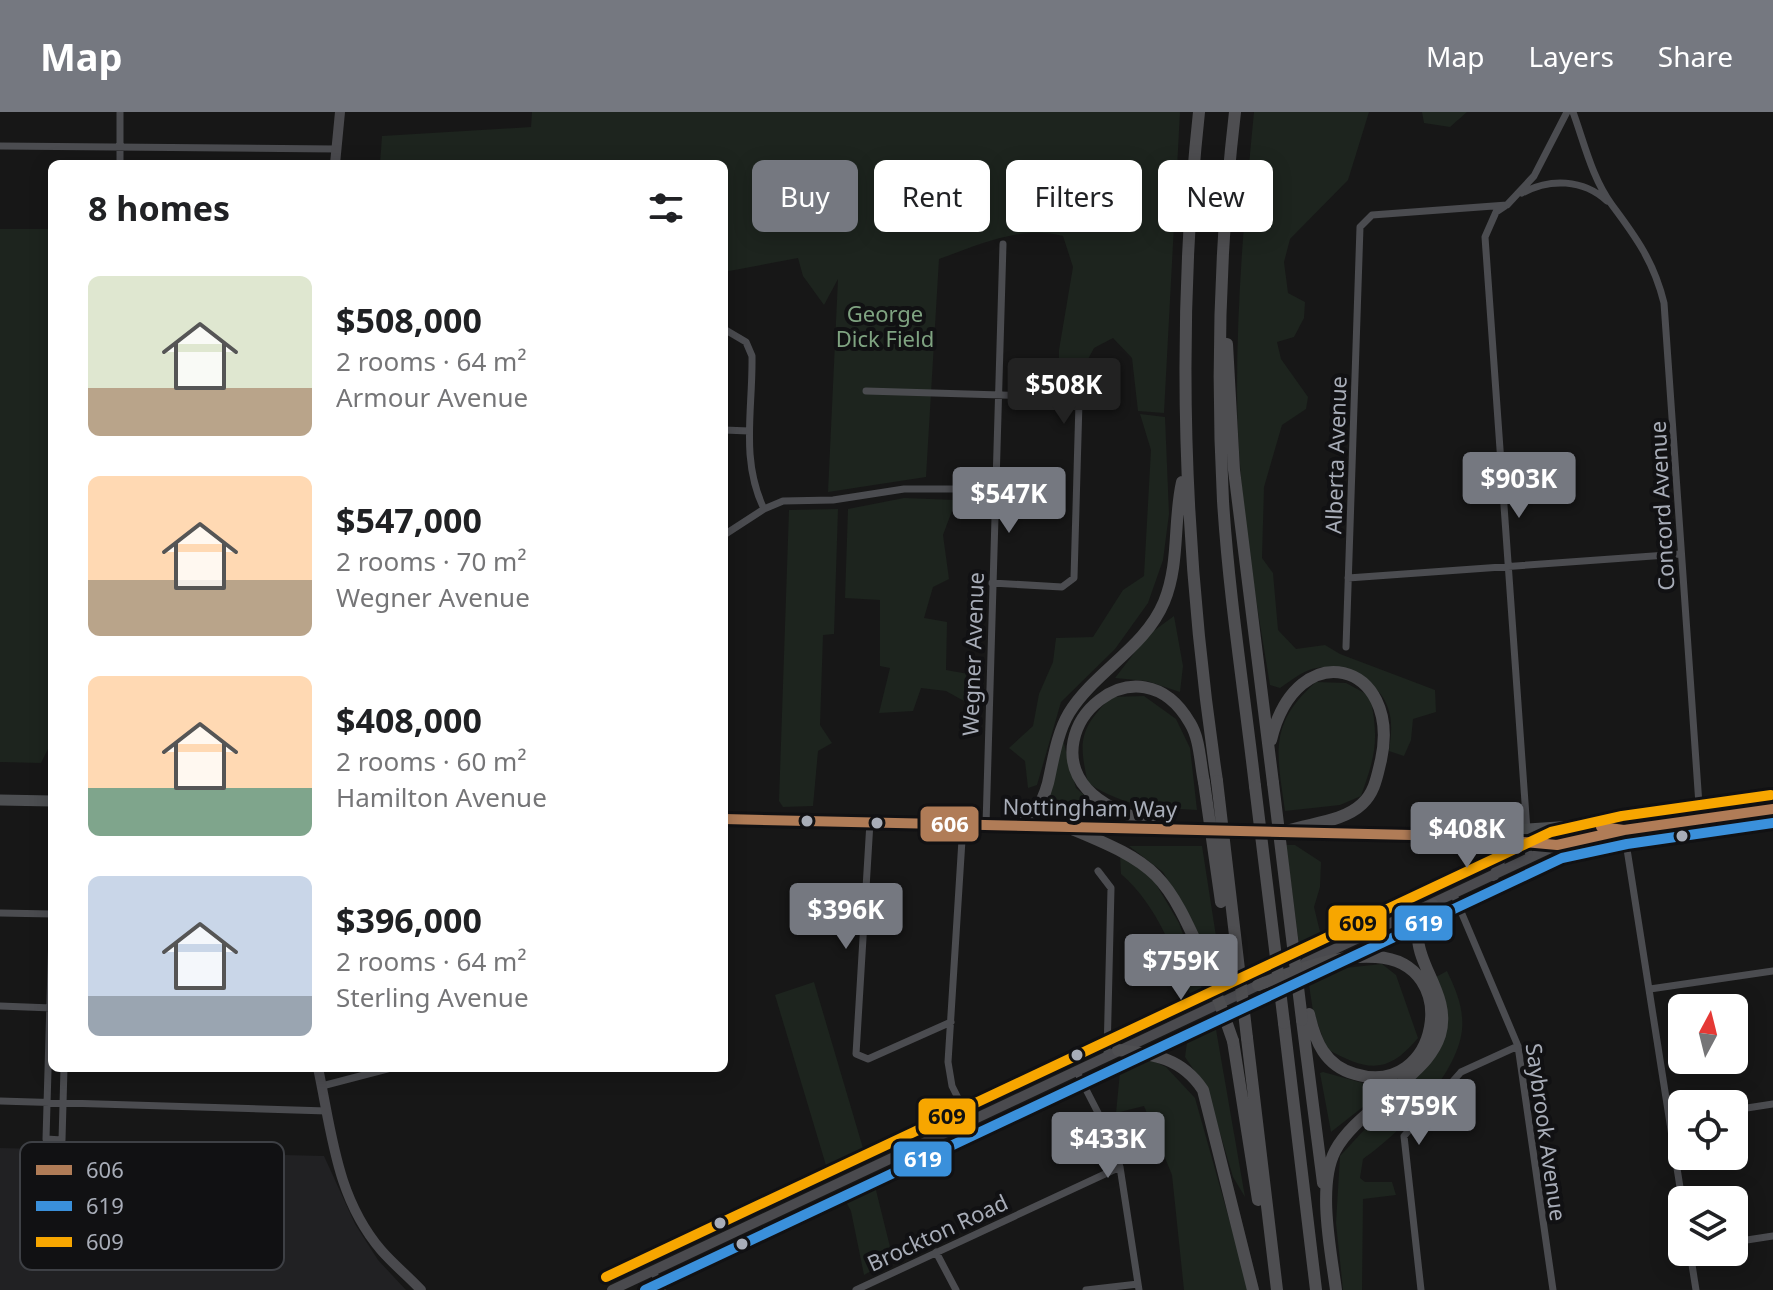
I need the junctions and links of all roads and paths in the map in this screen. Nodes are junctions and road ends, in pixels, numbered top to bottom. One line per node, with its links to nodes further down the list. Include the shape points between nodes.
1 (120, 112): 8 (street)
2 (340, 112): 9 (main road)
3 (1199, 112): 22 (highway, via 1186,286)
4 (1235, 112): 16 (highway)
5 (1567, 112): 12 (street)
6 (1573, 112): 14 (street, Concord Avenue)
7 (0, 146): 8 (street)
8 (120, 147): 9 (street); 10 (street)
9 (336, 149): 11 (main road)
10 (120, 160)
11 (335, 160)
12 (1520, 194): 13 (street); 14 (street, Concord Avenue, via 1543,184 1568,183 1591,190)
13 (1507, 205): 27 (street, via 1496,212 1485,237); 28 (street, Alberta Avenue, via 1372,215 1360,227)
14 (1612, 205): 26 (street, Concord Avenue, via 1643,246 1664,303)
15 (1003, 244): 19 (street, Wegner Avenue)
16 (1223, 257): 31 (highway, via 1234,470); 95 (highway, bridge, via 1224,503)
17 (728, 331): 21 (street, via 746,342 752,356)
18 (866, 391): 19 (street)
19 (997, 394): 23 (street, Wegner Avenue); 29 (street, via 1072,397 1079,402 1078,499 1076,573 1071,583)
20 (728, 430): 21 (street)
21 (749, 431): 24 (street, via 750,470)
22 (1186, 463): 32 (highway); 41 (highway, via 1164,602 1148,628 1074,706 1062,728 1043,799 1033,815)
23 (995, 489): 24 (street, via 904,489 783,501); 29 (street, Wegner Avenue)
24 (764, 509): 25 (street)
25 (728, 532)
26 (1681, 554): 27 (street); 37 (street, Concord Avenue)
27 (1506, 565): 28 (street); 46 (street)
28 (1348, 578): 30 (street, Alberta Avenue)
29 (992, 583): 40 (street, Wegner Avenue)
30 (1346, 647)
31 (1268, 751): 45 (highway, via 1284,702 1312,676 1331,672 1350,677 1369,689 1381,707 1384,743 1369,796 1345,815); 61 (highway, bridge)
32 (1210, 781): 43 (highway, via 1190,723 1162,694 1116,689 1090,707 1077,733 1080,779 1112,806); 94 (highway, bridge, via 1221,902 1234,927)
33 (0, 800): 34 (main road)
34 (48, 801)
35 (1773, 809): 37 (main road, Nottingham Way)
36 (728, 819): 38 (main road, Nottingham Way)
37 (1700, 819): 44 (main road, Nottingham Way)
38 (870, 822): 39 (main road, Nottingham Way); 62 (street, via 854,1050 863,1060)
39 (963, 824): 40 (main road, Nottingham Way); 62 (street)
40 (986, 825): 41 (main road, Nottingham Way)
41 (1010, 825): 42 (main road, Nottingham Way)
42 (1067, 827): 43 (main road, Nottingham Way); 94 (highway, bridge, via 1130,853 1153,871 1180,906 1233,1041)
43 (1162, 829): 45 (main road, Nottingham Way)
44 (1624, 830): 46 (main road, Nottingham Way, via 1588,825); 48 (main road); 58 (street)
45 (1287, 831): 47 (main road, Nottingham Way)
46 (1526, 835): 47 (main road, Nottingham Way); 48 (main road, Nottingham Way); 49 (street)
47 (1455, 836): 51 (main road, via 1501,849 1503,859)
48 (1557, 845): 49 (main road)
49 (1529, 859): 51 (main road)
50 (1098, 871): 64 (street, via 1111,888)
51 (1494, 876): 52 (main road)
52 (1454, 895): 53 (main road); 63 (street, Saybrook Avenue)
53 (1433, 905): 57 (main road); 81 (highway, via 1420,919 1416,935 1438,994 1441,1030 1431,1055 1336,1150 1327,1175)
54 (0, 913): 55 (street)
55 (48, 914)
56 (1773, 971): 58 (street)
57 (1258, 985): 61 (highway, via 1322,962 1382,957 1403,965 1420,980 1430,1000 1432,1024 1426,1045 1412,1062 1392,1074 1366,1077 1343,1070 1324,1054); 64 (main road)
58 (1650, 989): 75 (street)
59 (0, 1006): 60 (street)
60 (48, 1008)
61 (1306, 1017): 81 (highway)
62 (951, 1022): 78 (street, via 949,1074)
63 (1518, 1046): 97 (street, via 1461,1072 1404,1136); 98 (street, Saybrook Avenue)
64 (1113, 1053): 65 (main road); 93 (highway, via 1167,1058 1187,1070 1203,1090)
65 (1076, 1070): 78 (main road); 79 (street)
66 (48, 1072): 72 (street)
67 (64, 1072): 73 (street)
68 (319, 1072): 70 (main road)
69 (376, 1072): 70 (street)
70 (322, 1086): 77 (main road)
71 (0, 1101): 72 (street)
72 (47, 1103): 73 (street); 73 (street, via 46,1139 62,1140)
73 (63, 1103): 77 (street)
74 (1773, 1104): 76 (street)
75 (1668, 1106)
76 (1748, 1108)
77 (327, 1111): 87 (main road, via 350,1202 381,1250)
78 (969, 1120): 85 (main road)
79 (1120, 1167): 83 (street, Brockton Road); 86 (street)
80 (1773, 1236): 82 (street)
81 (1331, 1238): 96 (highway)
82 (1748, 1240)
83 (936, 1252): 90 (street, Brockton Road); 91 (street)
84 (1692, 1266): 99 (street)
85 (653, 1271): 88 (main road); 89 (street)
86 (1138, 1287): 92 (street)
87 (421, 1290)
88 (612, 1290)
89 (662, 1290)
90 (856, 1290)
91 (956, 1290)
92 (1086, 1290)
93 (1253, 1290)
94 (1275, 1290)
95 (1316, 1290)
96 (1336, 1290)
97 (1421, 1290)
98 (1553, 1290)
99 (1696, 1290)

